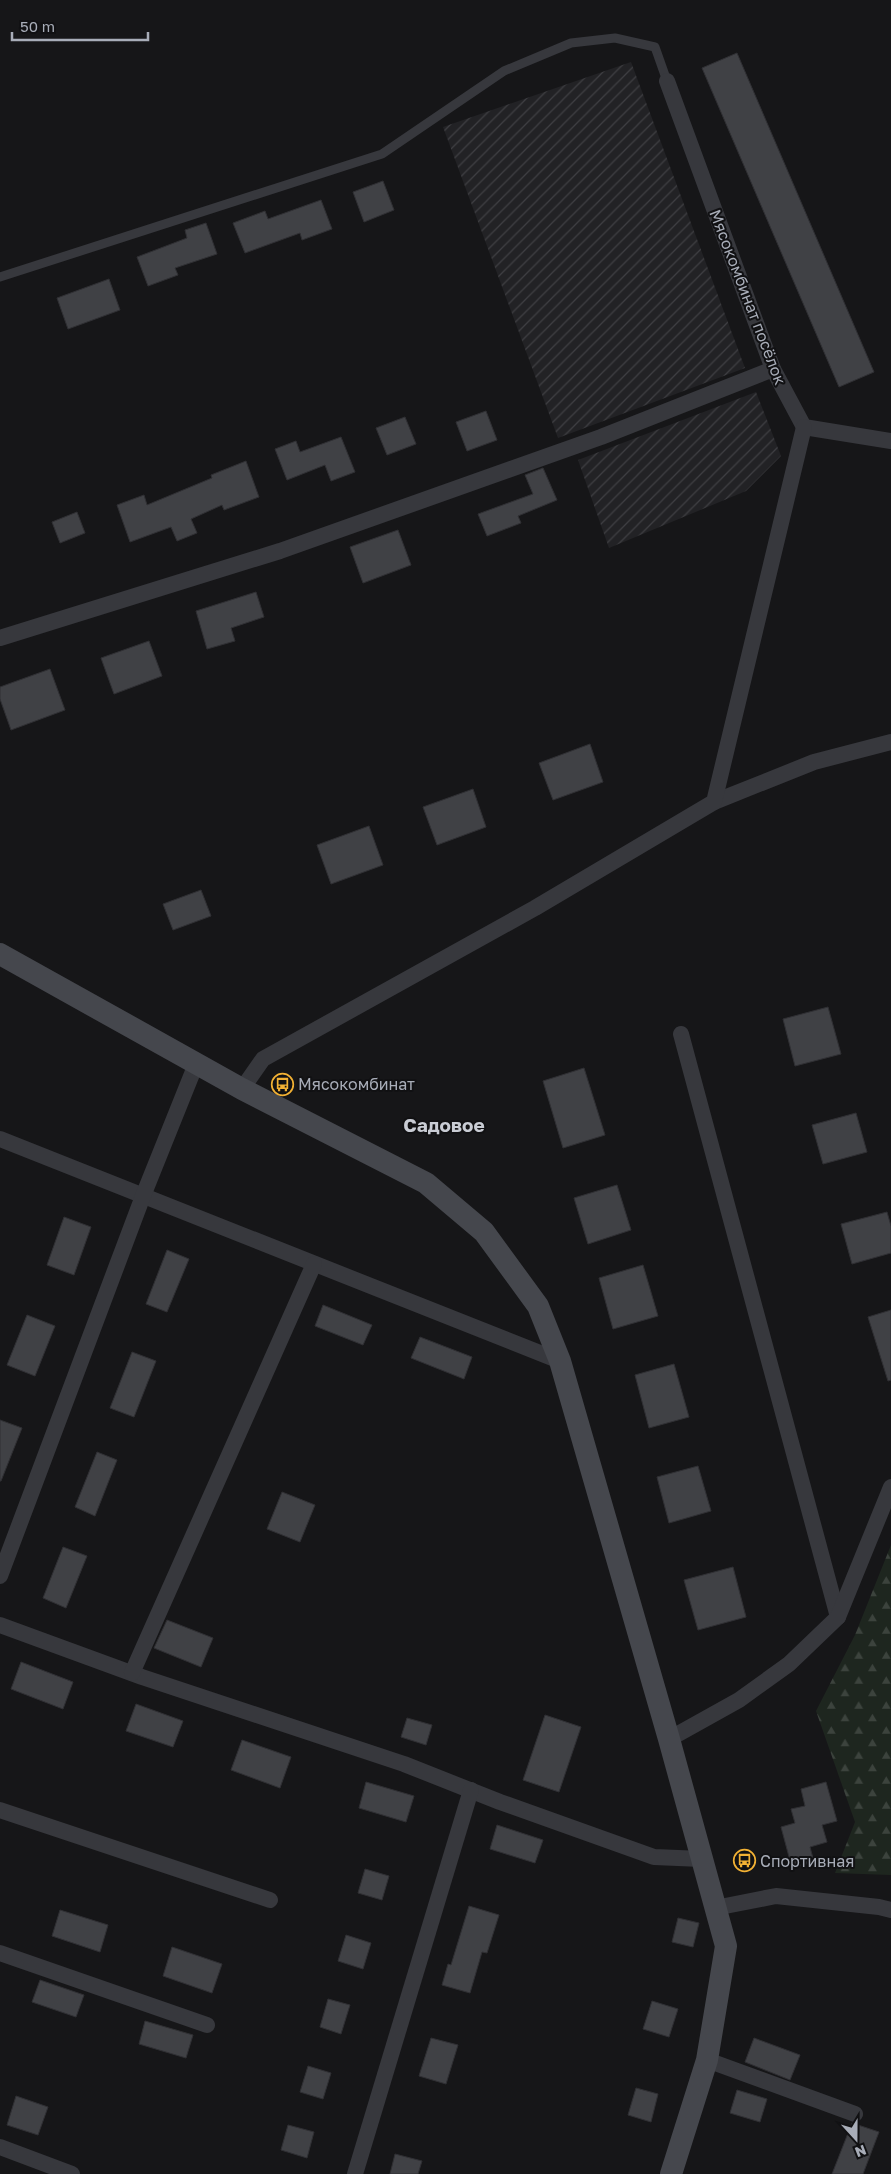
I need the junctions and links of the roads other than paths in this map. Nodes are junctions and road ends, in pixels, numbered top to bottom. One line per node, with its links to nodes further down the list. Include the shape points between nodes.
1 (666, 81): 2 (lane, via 655,47 615,38 571,43 504,71 382,154); 3 (street, Мясокомбинат посёлок)
2 (0, 276)
3 (773, 369): 4 (street, Мясокомбинат посёлок); 6 (street, via 601,437 280,551)
4 (804, 427): 5 (street); 8 (street)
5 (891, 441)
6 (0, 638)
7 (891, 742): 8 (street, via 814,762)
8 (714, 802): 12 (street, via 535,908 263,1059)
9 (0, 954): 11 (street)
10 (681, 1034): 19 (street)
11 (196, 1064): 12 (street); 14 (street)
12 (242, 1089): 16 (street, via 426,1183 484,1232 538,1306)
13 (0, 1139): 14 (street)
14 (143, 1196): 15 (street); 18 (street)
15 (314, 1264): 16 (street); 21 (street)
16 (560, 1361): 22 (street)
17 (891, 1487): 19 (street)
18 (0, 1576)
19 (838, 1617): 22 (street, via 790,1664 739,1700)
20 (0, 1625): 21 (street)
21 (132, 1673): 23 (street, via 404,1764)
22 (669, 1739): 25 (street)
23 (471, 1790): 25 (street, via 654,1857); 35 (street)
24 (0, 1810): 26 (street)
25 (702, 1859): 27 (street)
26 (270, 1900)
27 (715, 1908): 28 (street, via 776,1896); 31 (street, via 726,1946)
28 (891, 1910)
29 (0, 1953): 30 (street)
30 (207, 2025)
31 (707, 2060): 32 (street); 36 (street)
32 (855, 2114)
33 (0, 2147): 34 (street)
34 (72, 2174)
35 (355, 2174)
36 (671, 2174)

